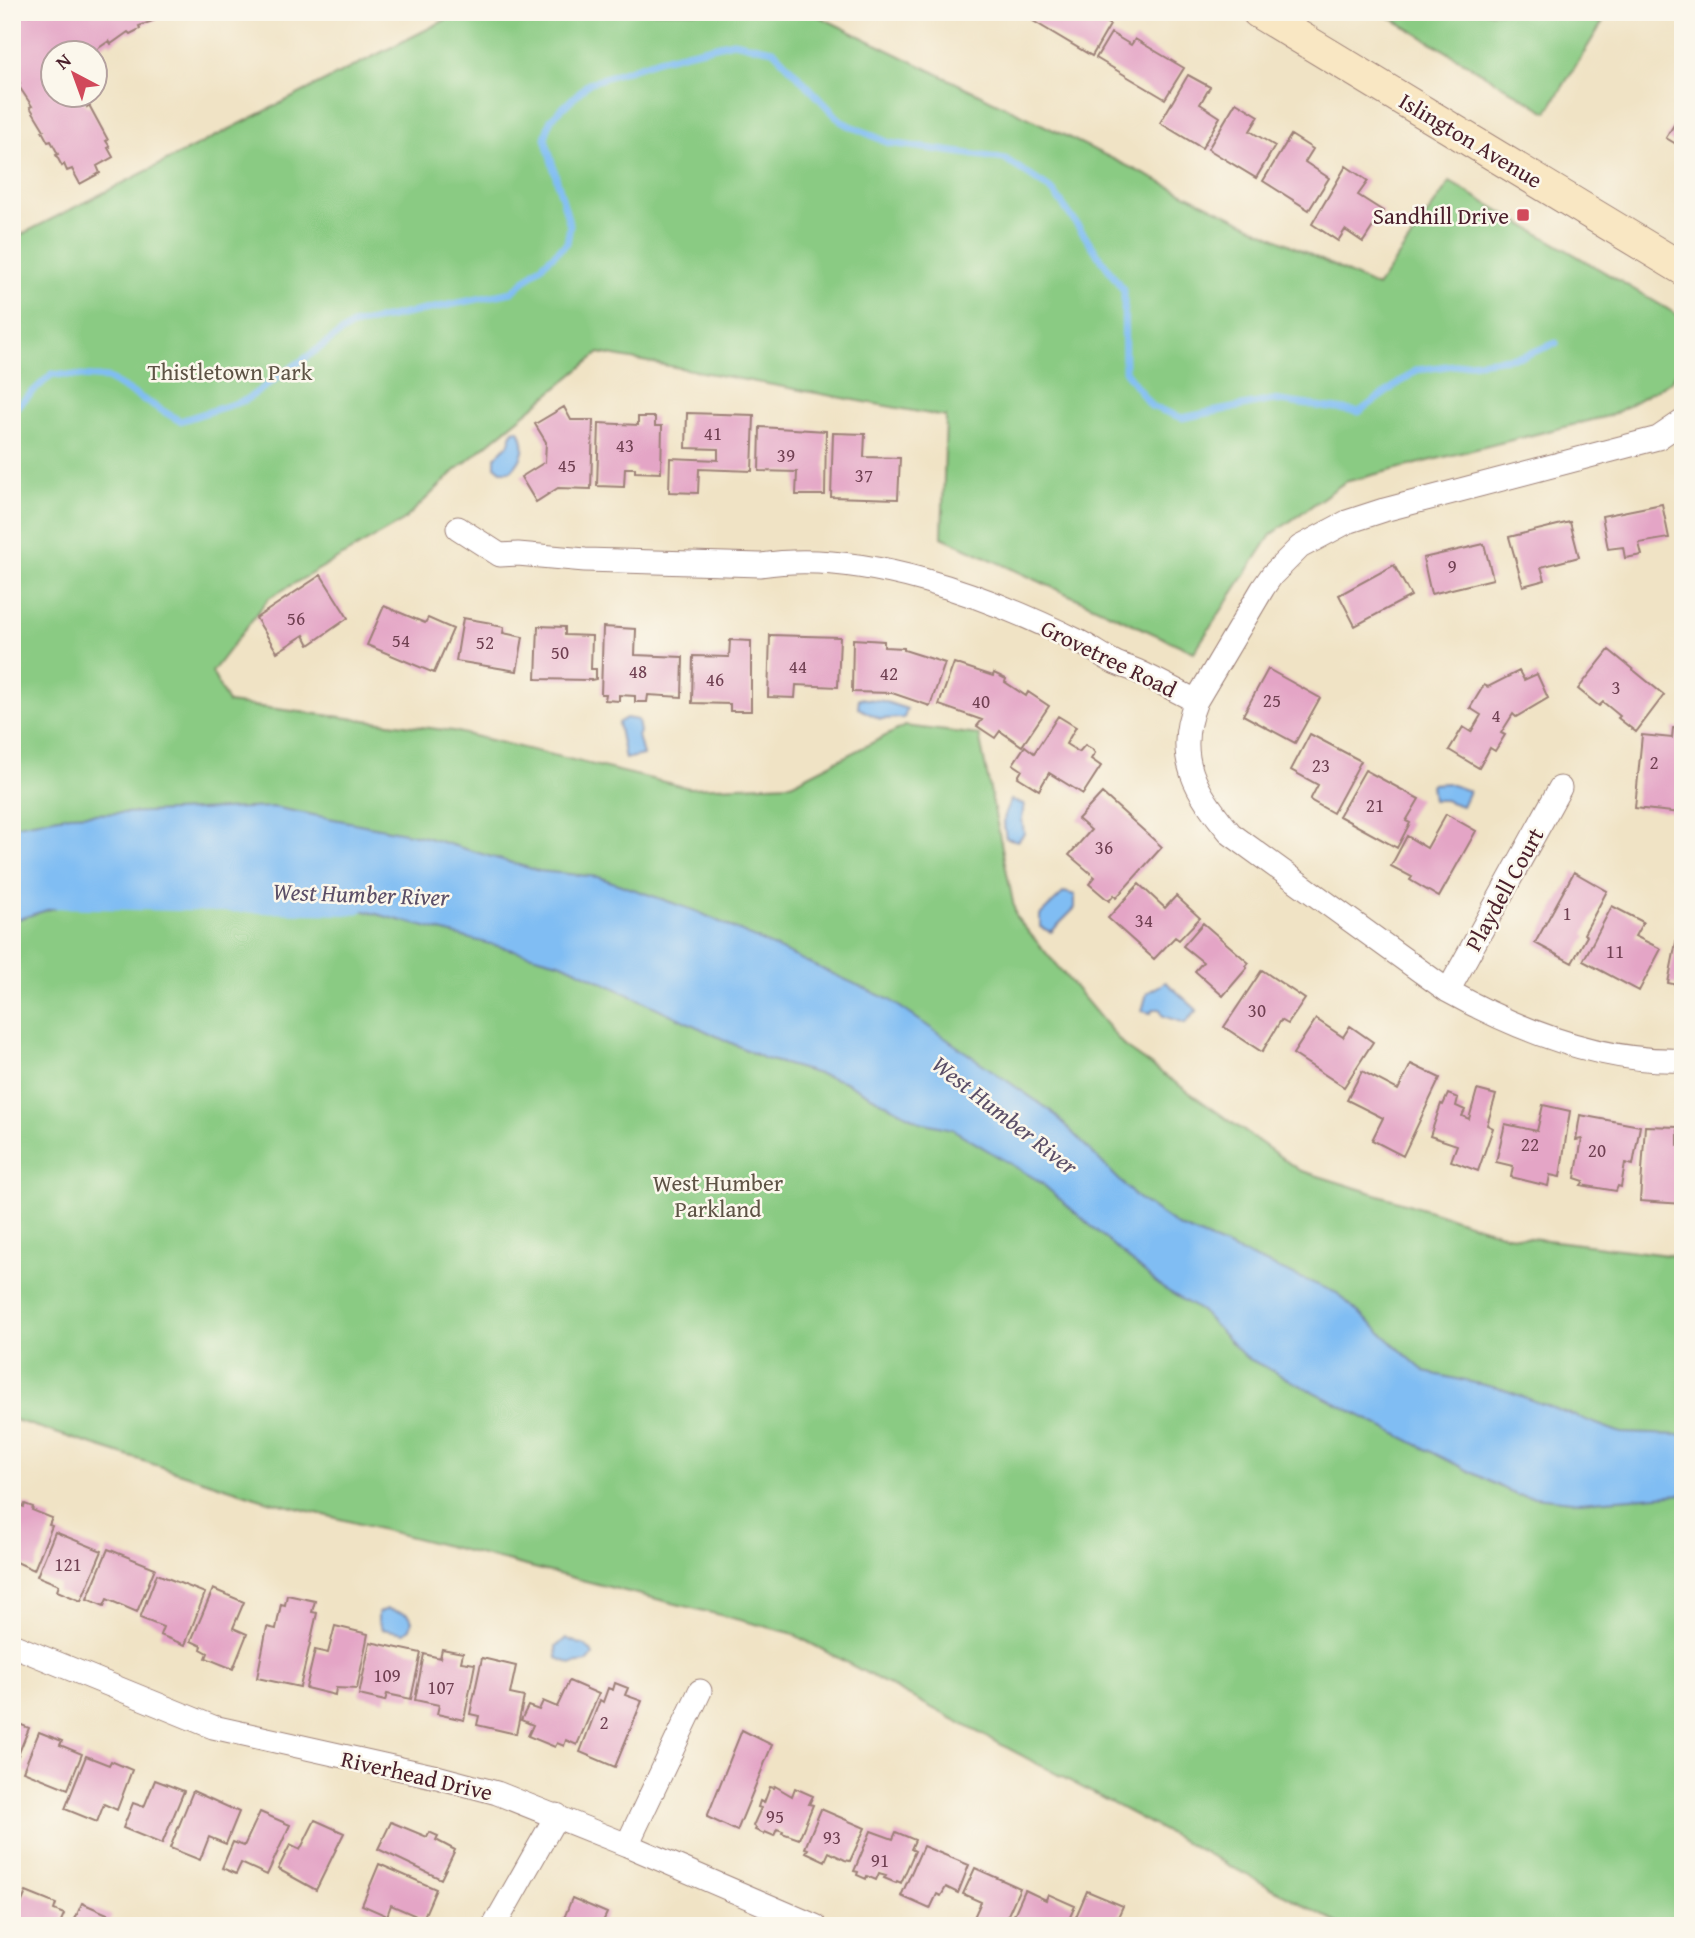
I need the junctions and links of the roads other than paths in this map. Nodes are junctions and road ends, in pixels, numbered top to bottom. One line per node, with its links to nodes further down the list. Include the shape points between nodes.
1 (1258, 12): 2 (main road, Islington Avenue)
2 (1683, 269)
3 (1683, 421): 5 (street, via 1658,438 1346,522 1300,547 1263,588)
4 (458, 528): 5 (street, Grovetree Road, via 500,555 761,565 827,562 934,582 1017,613)
5 (1196, 701): 7 (street, Grovetree Road, via 1186,758 1194,784 1231,834)
6 (1560, 788): 7 (street, Playdell Court)
7 (1448, 991): 8 (street, Grovetree Road, via 1543,1035 1622,1055)
8 (1683, 1060)
9 (12, 1645): 11 (street, Riverhead Drive, via 213,1727 437,1777)
10 (701, 1692): 12 (street)
11 (557, 1815): 12 (street, Riverhead Drive); 13 (street)
12 (627, 1844): 14 (street, Riverhead Drive)
13 (494, 1926)
14 (815, 1926)

